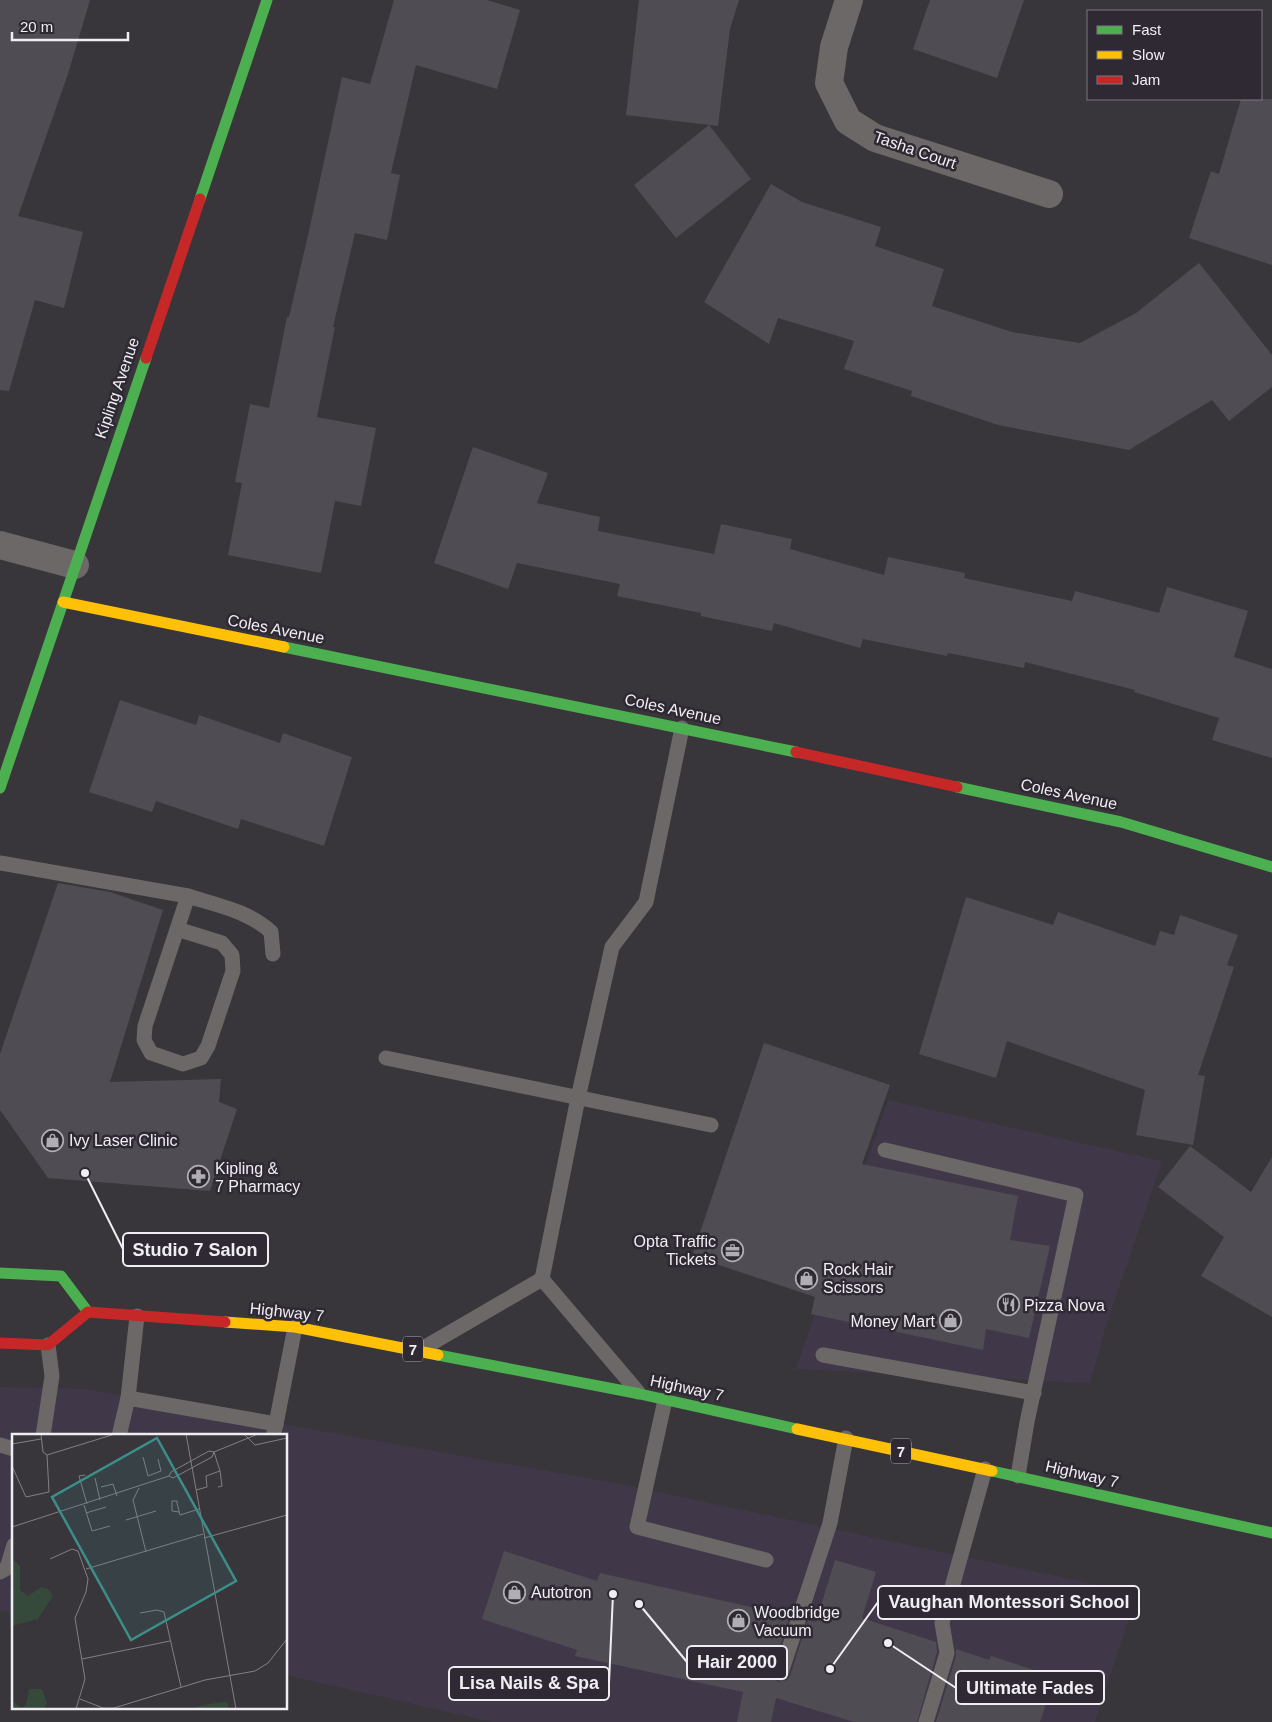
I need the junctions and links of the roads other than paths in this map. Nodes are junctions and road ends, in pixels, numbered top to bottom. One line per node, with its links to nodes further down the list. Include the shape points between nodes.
1 (267, 0): 5 (street, Kipling Avenue)
2 (849, 0): 3 (street, Tasha Court, via 834,47 829,83 848,120 875,138)
3 (1049, 194)
4 (0, 545): 5 (street)
5 (75, 565): 6 (street, Kipling Avenue)
6 (63, 602): 7 (street, Coles Avenue); 8 (street, Kipling Avenue)
7 (682, 728): 10 (street, Coles Avenue, via 1121,822); 15 (lane, via 646,902 612,947)
8 (0, 788)
9 (0, 863): 11 (lane)
10 (1272, 867)
11 (188, 896): 12 (lane); 13 (lane, via 261,922 271,932)
12 (177, 930): 12 (lane, via 144,1040 151,1052 183,1064 201,1058 208,1046 233,970 232,955 222,943)
13 (272, 954)
14 (386, 1058): 15 (lane)
15 (578, 1098): 16 (lane); 19 (lane)
16 (711, 1126)
17 (885, 1150): 27 (lane, via 1076,1195)
18 (0, 1273): 20 (street, via 61,1276)
19 (542, 1279): 25 (lane); 28 (lane)
20 (88, 1312): 21 (street, Highway 7 / 7); 24 (street)
21 (137, 1316): 22 (street, Highway 7 / 7); 29 (lane)
22 (295, 1327): 25 (street, Highway 7 / 7); 31 (lane)
23 (0, 1343): 24 (street)
24 (48, 1345): 32 (lane, via 52,1376)
25 (420, 1350): 28 (street, Highway 7 / 7)
26 (823, 1355): 27 (lane)
27 (1034, 1393): 36 (lane)
28 (640, 1394): 30 (street, Highway 7 / 7)
29 (128, 1398): 31 (lane); 33 (lane)
30 (665, 1400): 34 (street, Highway 7 / 7); 39 (lane, via 637,1526)
31 (274, 1430)
32 (43, 1434)
33 (119, 1434)
34 (846, 1438): 35 (street, Highway 7 / 7); 41 (lane, via 830,1523)
35 (984, 1469): 36 (street, Highway 7 / 7); 42 (lane, via 942,1624 947,1652)
36 (1018, 1476): 37 (street, Highway 7 / 7)
37 (1272, 1533)
38 (12, 1552): 40 (lane, via 7,1568)
39 (766, 1560)
40 (0, 1572)
41 (781, 1673)
42 (926, 1722)

